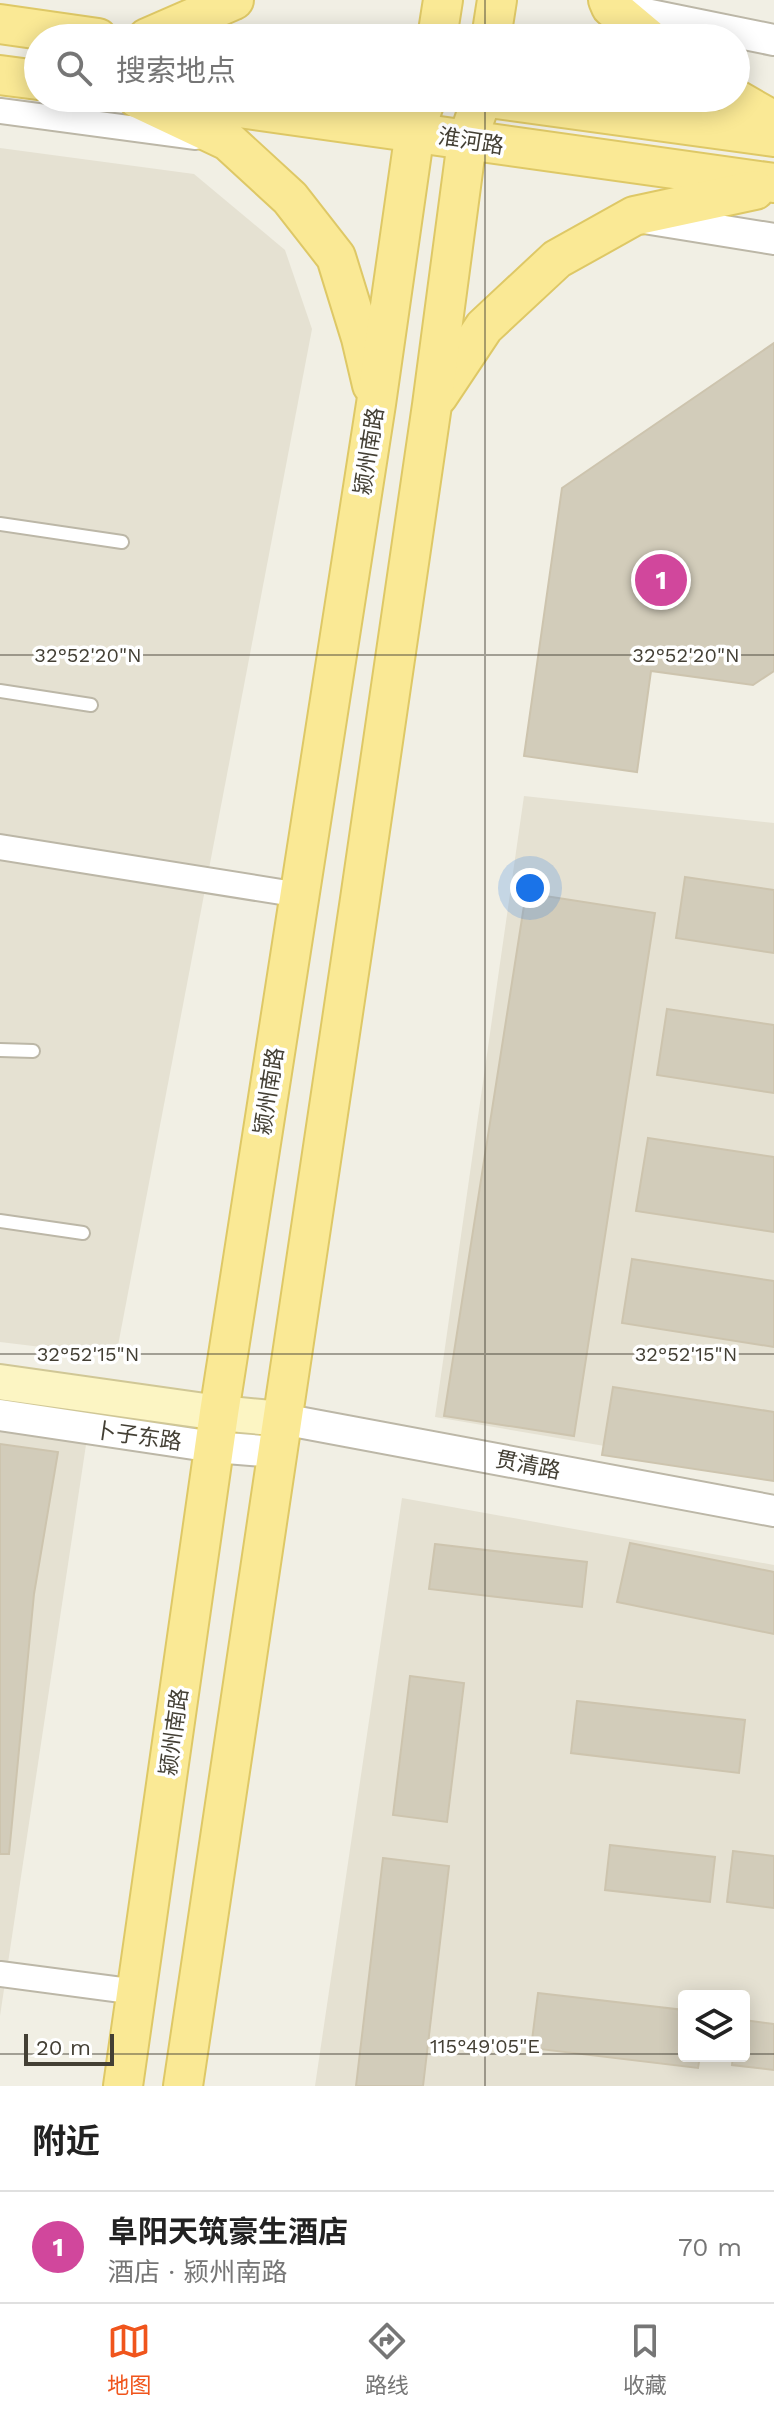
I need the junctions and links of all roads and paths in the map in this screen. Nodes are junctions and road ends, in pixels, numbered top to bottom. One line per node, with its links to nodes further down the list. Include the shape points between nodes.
1 (234, 0): 6 (main road)
2 (443, 0): 7 (main road)
3 (497, 0): 8 (main road)
4 (610, 4): 9 (main road); 10 (street)
5 (0, 24): 11 (main road)
6 (179, 24)
7 (439, 24)
8 (493, 24)
9 (632, 24)
10 (688, 24)
11 (24, 27)
12 (0, 75): 13 (main road)
13 (24, 78)
14 (750, 107): 21 (main road)
15 (0, 111): 23 (street)
16 (167, 112): 23 (main road)
17 (376, 112): 20 (main road, 淮河路)
18 (477, 112): 24 (main road)
19 (648, 112): 22 (main road, 淮河路)
20 (421, 115): 24 (main road, 淮河路); 28 (main road, 颍州南路)
21 (774, 121)
22 (774, 137)
23 (228, 141): 28 (main road, via 290,198 336,257)
24 (467, 141): 25 (main road, 淮河路); 29 (main road)
25 (774, 184): 26 (main road)
26 (634, 216): 27 (street); 29 (main road, via 557,259 484,327)
27 (774, 239)
28 (376, 404): 35 (main road, 颍州南路)
29 (432, 405): 43 (main road)
30 (0, 524): 31 (lane)
31 (122, 542)
32 (0, 691): 33 (lane)
33 (91, 705)
34 (0, 847): 35 (street)
35 (300, 895): 42 (main road, 颍州南路)
36 (0, 1050): 37 (lane)
37 (33, 1051)
38 (0, 1221): 39 (lane)
39 (83, 1233)
40 (0, 1382): 42 (main road)
41 (0, 1415): 42 (street, 卜子东路)
42 (216, 1430): 43 (main road); 46 (main road, 颍州南路)
43 (280, 1435): 44 (street, 贯清路); 48 (main road)
44 (774, 1511)
45 (0, 1974): 46 (street)
46 (137, 1992): 47 (main road, 颍州南路)
47 (123, 2086)
48 (183, 2086)

